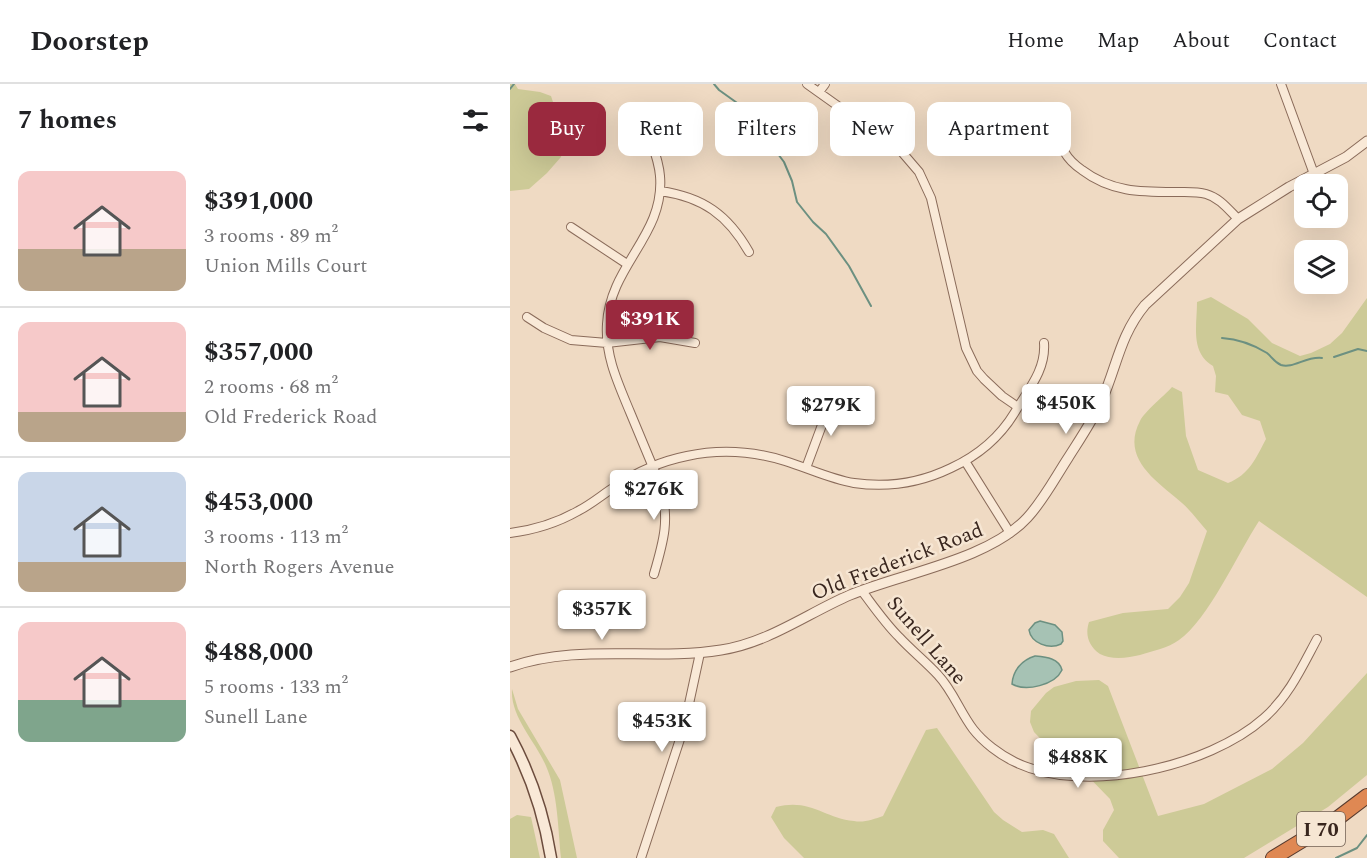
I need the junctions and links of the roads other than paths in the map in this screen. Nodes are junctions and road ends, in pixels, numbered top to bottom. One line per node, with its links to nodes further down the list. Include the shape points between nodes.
1 (807, 84): 4 (street)
2 (825, 84): 4 (street)
3 (1281, 84): 8 (street)
4 (819, 92): 20 (street, via 901,151 919,172 931,198 968,353 984,379)
5 (1367, 141): 8 (street, Old Frederick Road)
6 (655, 156): 10 (street)
7 (1068, 156): 11 (street, via 1103,183 1132,191 1204,193 1218,199)
8 (1314, 174)
9 (1294, 185): 11 (street, Old Frederick Road)
10 (660, 191): 13 (street, via 687,196 713,210 734,228); 14 (street, via 652,224)
11 (1238, 219): 25 (street, Old Frederick Road, via 1135,318 1091,420 1030,516)
12 (571, 227): 14 (street)
13 (749, 252)
14 (627, 264): 16 (street, via 610,304)
15 (527, 317): 16 (street, via 571,340)
16 (607, 343): 17 (street, via 660,337); 22 (street, via 613,372)
17 (695, 343)
18 (1044, 343): 20 (street, via 1043,363)
19 (822, 401): 23 (street, via 822,425)
20 (1018, 407): 21 (street, via 998,435)
21 (965, 462): 23 (street, via 923,479 892,485 852,482); 25 (street)
22 (653, 466): 23 (street, via 685,456 736,452 768,456); 24 (street, via 561,520); 26 (street, via 664,497 666,522)
23 (806, 468)
24 (510, 533)
25 (1010, 533): 27 (street, Old Frederick Road, via 970,553)
26 (654, 574)
27 (862, 591): 28 (street, Sunell Lane, via 886,624 939,676 985,742 1032,769 1074,776 1136,774 1229,743 1267,716 1297,679); 29 (street, Old Frederick Road, via 754,642)
28 (1317, 639)
29 (700, 653): 30 (street, Old Frederick Road, via 556,657); 34 (street, via 684,727)
30 (510, 667)
31 (510, 736): 33 (main road, via 535,790)
32 (1367, 796): 35 (highway, I 70)
33 (551, 858)
34 (641, 858)
35 (1273, 858)

